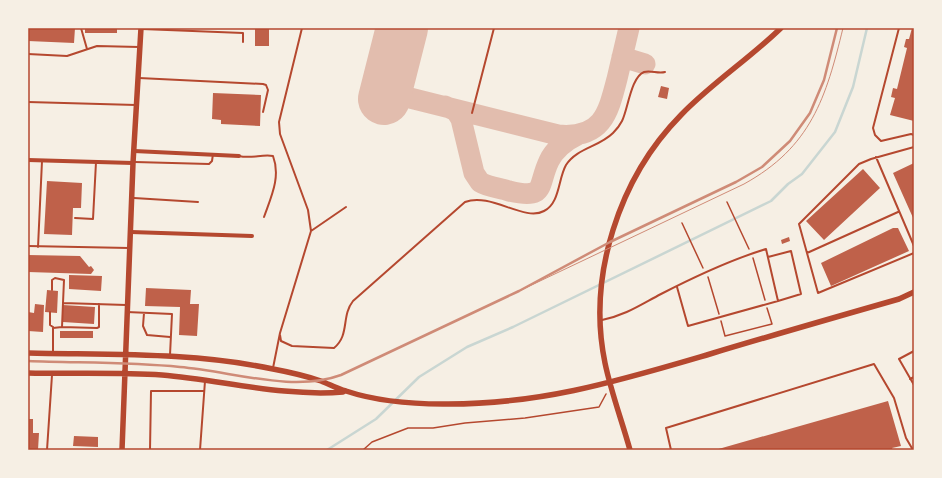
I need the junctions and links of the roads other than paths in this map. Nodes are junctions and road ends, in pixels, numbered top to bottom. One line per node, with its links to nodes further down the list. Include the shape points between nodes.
1 (81, 28): 9 (lane)
2 (141, 28): 7 (lane, via 243,33); 8 (main road)
3 (302, 28): 33 (lane, via 279,122 280,134 308,210)
4 (494, 28): 16 (lane)
5 (781, 28): 53 (main road, via 682,113 658,142 629,190 614,226 607,256)
6 (899, 28): 17 (lane, via 873,128 876,138 881,140)
7 (243, 42)
8 (140, 47): 9 (lane, via 97,46); 12 (main road)
9 (87, 49): 10 (lane, via 67,56)
10 (28, 54)
11 (665, 72): 60 (lane, via 641,74 635,81 622,122 604,142 581,151 572,159 561,176 552,205 545,211 532,213 477,199 465,202 353,301 346,314 343,337 334,348 292,346 281,341)
12 (138, 78): 14 (main road); 15 (lane, via 263,84 268,90)
13 (28, 102): 14 (lane)
14 (137, 105): 19 (main road)
15 (263, 112)
16 (472, 113)
17 (914, 135)
18 (914, 147): 22 (lane)
19 (134, 151): 20 (street); 26 (main road)
20 (213, 154): 21 (street); 26 (lane, via 209,164)
21 (239, 156): 31 (lane, via 273,156 277,165 277,176)
22 (876, 157): 30 (lane); 40 (lane, via 858,164 799,224)
23 (28, 160): 24 (street)
24 (42, 161): 25 (street); 38 (lane)
25 (96, 162): 26 (street); 32 (lane, via 93,219)
26 (133, 162): 27 (main road)
27 (132, 198): 28 (lane); 34 (main road)
28 (198, 202)
29 (346, 207): 33 (lane)
30 (898, 212): 37 (lane); 40 (lane)
31 (264, 217)
32 (75, 218)
33 (311, 231): 60 (lane)
34 (131, 232): 35 (street); 39 (main road)
35 (252, 236)
36 (28, 246): 38 (lane)
37 (914, 246)
38 (38, 247): 39 (lane)
39 (130, 248): 49 (main road)
40 (807, 253): 41 (lane, via 818,294)
41 (914, 253)
42 (768, 257): 43 (lane, via 766,249); 46 (lane); 46 (lane, via 791,252 801,294)
43 (677, 287): 46 (lane, via 688,326); 53 (lane, via 631,312)
44 (52, 290): 47 (lane, via 52,280 64,280)
45 (914, 292): 74 (main road, via 899,299)
46 (778, 301)
47 (63, 303): 48 (lane); 56 (lane)
48 (99, 304): 49 (lane); 59 (lane, via 99,327)
49 (128, 305): 51 (main road)
50 (50, 312): 57 (lane, via 50,325)
51 (127, 312): 52 (lane); 65 (main road)
52 (144, 313): 61 (lane, via 144,330 147,335); 61 (lane, via 172,314)
53 (601, 320): 74 (main road, via 605,363)
54 (73, 323): 58 (lane)
55 (87, 323): 59 (lane)
56 (62, 327): 57 (lane); 58 (lane)
57 (53, 328): 64 (lane)
58 (73, 328): 59 (lane)
59 (87, 328)
60 (280, 335): 67 (lane)
61 (170, 337): 66 (lane)
62 (914, 350): 72 (lane, via 899,359)
63 (28, 353): 64 (main road)
64 (53, 354): 65 (main road)
65 (125, 355): 66 (main road); 70 (main road)
66 (170, 357): 67 (main road)
67 (273, 369): 77 (main road, via 320,381)
68 (28, 373): 69 (main road)
69 (52, 373): 70 (main road); 78 (lane)
70 (125, 375): 73 (main road, via 161,375); 79 (main road)
71 (914, 377): 72 (lane)
72 (910, 379): 75 (lane)
73 (205, 380): 76 (lane); 77 (main road, via 320,394)
74 (611, 383): 77 (main road, via 516,402 479,404 414,403); 82 (main road)
75 (914, 385)
76 (204, 391): 80 (lane, via 151,391); 81 (lane)
77 (346, 391)
78 (47, 450)
79 (122, 450)
80 (150, 450)
81 (200, 450)
82 (630, 450)
83 (671, 450): 84 (lane, via 666,428 874,364 894,398 906,438)
84 (913, 450)

